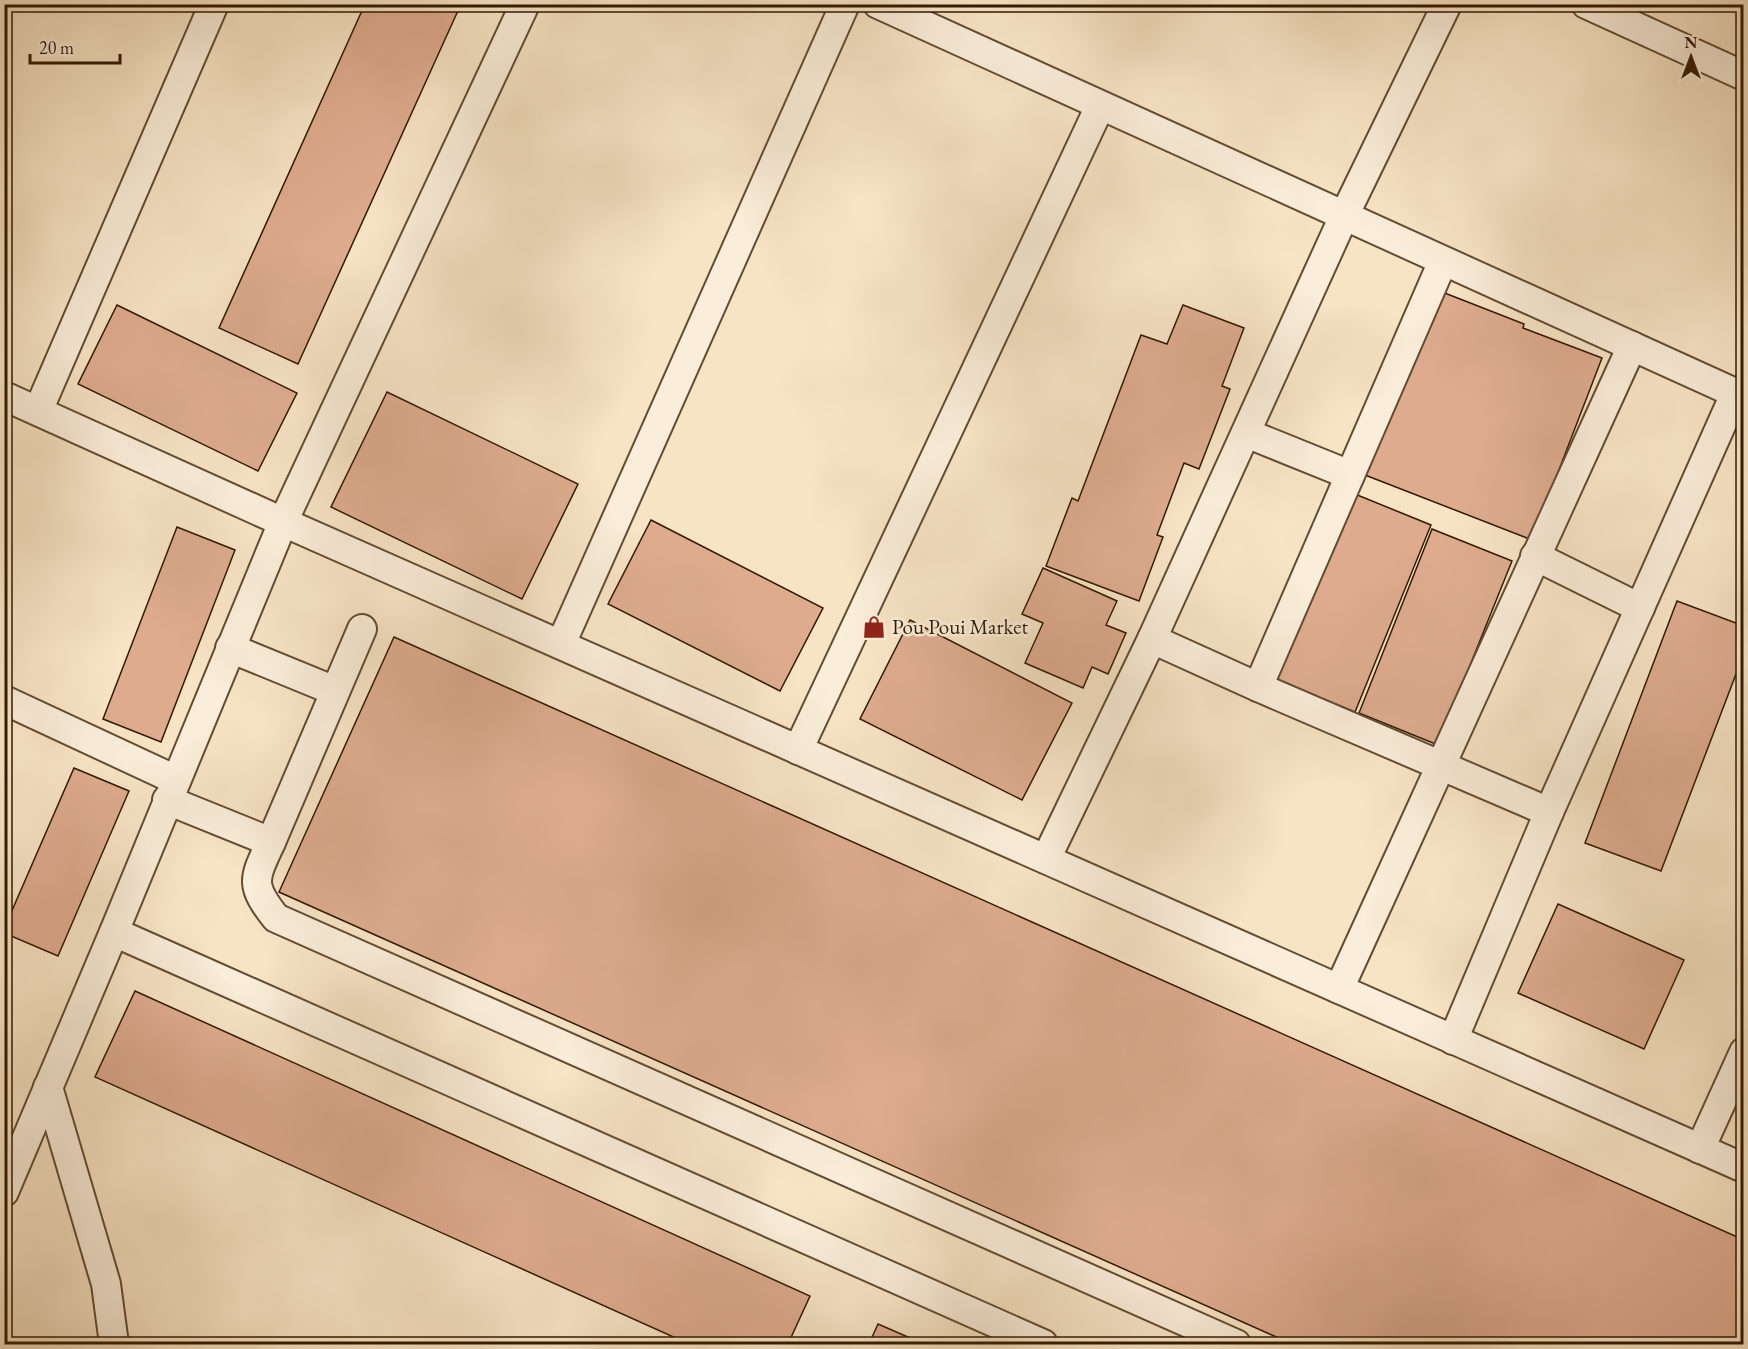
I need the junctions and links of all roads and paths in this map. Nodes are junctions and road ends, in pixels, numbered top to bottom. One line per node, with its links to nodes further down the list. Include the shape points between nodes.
1 (214, 4): 14 (street)
2 (525, 4): 17 (street)
3 (845, 4): 22 (street)
4 (878, 4): 8 (street)
5 (1447, 4): 9 (street)
6 (1586, 4): 7 (street)
7 (1743, 76)
8 (1100, 106): 9 (street); 27 (street)
9 (1344, 216): 10 (street); 15 (street)
10 (1443, 261): 11 (street); 16 (street)
11 (1632, 346): 13 (street); 18 (street)
12 (4, 396): 14 (street)
13 (1739, 396): 19 (street)
14 (38, 411): 17 (street)
15 (1246, 433): 16 (street); 21 (street)
16 (1350, 475): 24 (street)
17 (283, 522): 22 (street); 23 (street)
18 (1535, 556): 19 (street); 28 (street)
19 (1640, 608): 30 (street)
20 (362, 629): 25 (street)
21 (1152, 639): 24 (street); 32 (street)
22 (561, 644): 27 (street)
23 (230, 648): 25 (street); 29 (street)
24 (1257, 687): 28 (street)
25 (335, 691): 31 (street)
26 (4, 700): 29 (street)
27 (798, 750): 32 (street)
28 (1440, 766): 30 (street); 34 (street)
29 (171, 790): 31 (street); 33 (street)
30 (1549, 812): 35 (street)
31 (271, 842): 43 (street, via 255,876 257,890 276,918)
32 (1046, 859): 34 (street)
33 (114, 932): 37 (street); 42 (street)
34 (1339, 989): 35 (street)
35 (1453, 1040): 38 (street)
36 (1743, 1052): 38 (street)
37 (48, 1087): 40 (street); 41 (street, via 106,1284)
38 (1700, 1149): 39 (street)
39 (1743, 1168)
40 (4, 1192)
41 (114, 1344)
42 (1044, 1344)
43 (1236, 1344)

